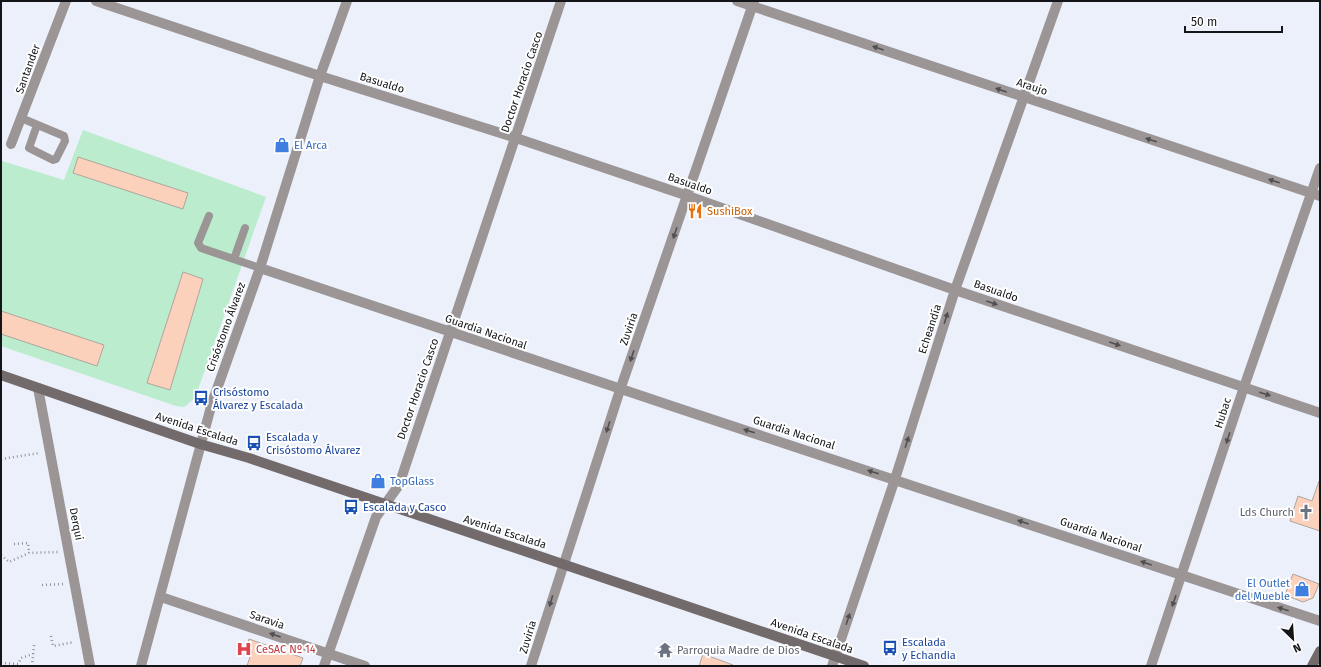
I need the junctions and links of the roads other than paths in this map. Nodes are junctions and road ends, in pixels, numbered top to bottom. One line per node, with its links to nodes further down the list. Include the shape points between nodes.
1 (66, 1): 10 (street, Santander)
2 (96, 1): 8 (street, Basualdo)
3 (347, 1): 8 (street, Crisóstomo Álvarez)
4 (561, 1): 12 (street, Doctor Horacio Casco)
5 (736, 1): 7 (street, Araujo)
6 (1058, 1): 9 (street, Echeandía)
7 (753, 4): 9 (street, Araujo, one-way to 7); 16 (street, Zuviría)
8 (320, 76): 12 (street, Basualdo); 20 (street, Crisóstomo Álvarez)
9 (1024, 97): 15 (street, Araujo, one-way to 9); 21 (street, Echeandía)
10 (21, 118): 11 (lane); 13 (street, Santander)
11 (37, 125): 11 (lane, via 65,137 56,159 53,160 28,148)
12 (516, 138): 16 (street, Basualdo); 22 (street, Doctor Horacio Casco)
13 (11, 144)
14 (1320, 168): 15 (street, Hubac)
15 (1316, 194): 24 (street, Hubac)
16 (688, 196): 21 (street, Basualdo); 26 (street, Zuviría, one-way to 26)
17 (209, 216): 19 (lane, via 199,246)
18 (245, 228): 19 (lane)
19 (234, 259): 20 (lane)
20 (260, 268): 22 (street, Guardia Nacional); 28 (street, Crisóstomo Álvarez)
21 (955, 290): 24 (street, Basualdo, one-way to 24); 29 (street, Echeandía, one-way to 21)
22 (450, 332): 26 (street, Guardia Nacional); 30 (street, Doctor Horacio Casco, via 399,485)
23 (1, 375): 25 (main road, Avenida Escalada)
24 (1244, 387): 27 (street, Basualdo, one-way to 27); 32 (street, Hubac, one-way to 32)
25 (38, 388): 28 (main road, Avenida Escalada); 38 (street, Derqui)
26 (620, 390): 29 (street, Guardia Nacional, one-way to 26); 31 (street, Zuviría, one-way to 31)
27 (1320, 413)
28 (200, 444): 30 (main road, Avenida Escalada); 33 (street, Crisóstomo Álvarez)
29 (895, 479): 32 (street, Guardia Nacional, one-way to 29); 37 (street, Echeandía, one-way to 29)
30 (384, 504): 31 (main road, Avenida Escalada); 36 (street, Doctor Horacio Casco, via 376,517)
31 (563, 564): 37 (main road, Avenida Escalada); 42 (street, Zuviría, one-way to 42)
32 (1183, 576): 34 (street, Guardia Nacional, one-way to 32); 44 (street, Hubac, one-way to 44)
33 (161, 597): 36 (street, Saravia, one-way to 33); 39 (street, Crisóstomo Álvarez)
34 (1320, 621)
35 (1320, 651): 45 (main road)
36 (329, 654): 40 (street, Doctor Horacio Casco); 41 (street, Saravia)
37 (834, 661): 43 (main road, Avenida Escalada)
38 (90, 666)
39 (141, 666)
40 (324, 666)
41 (365, 666)
42 (531, 666)
43 (864, 666)
44 (1152, 666)
45 (1312, 666)

